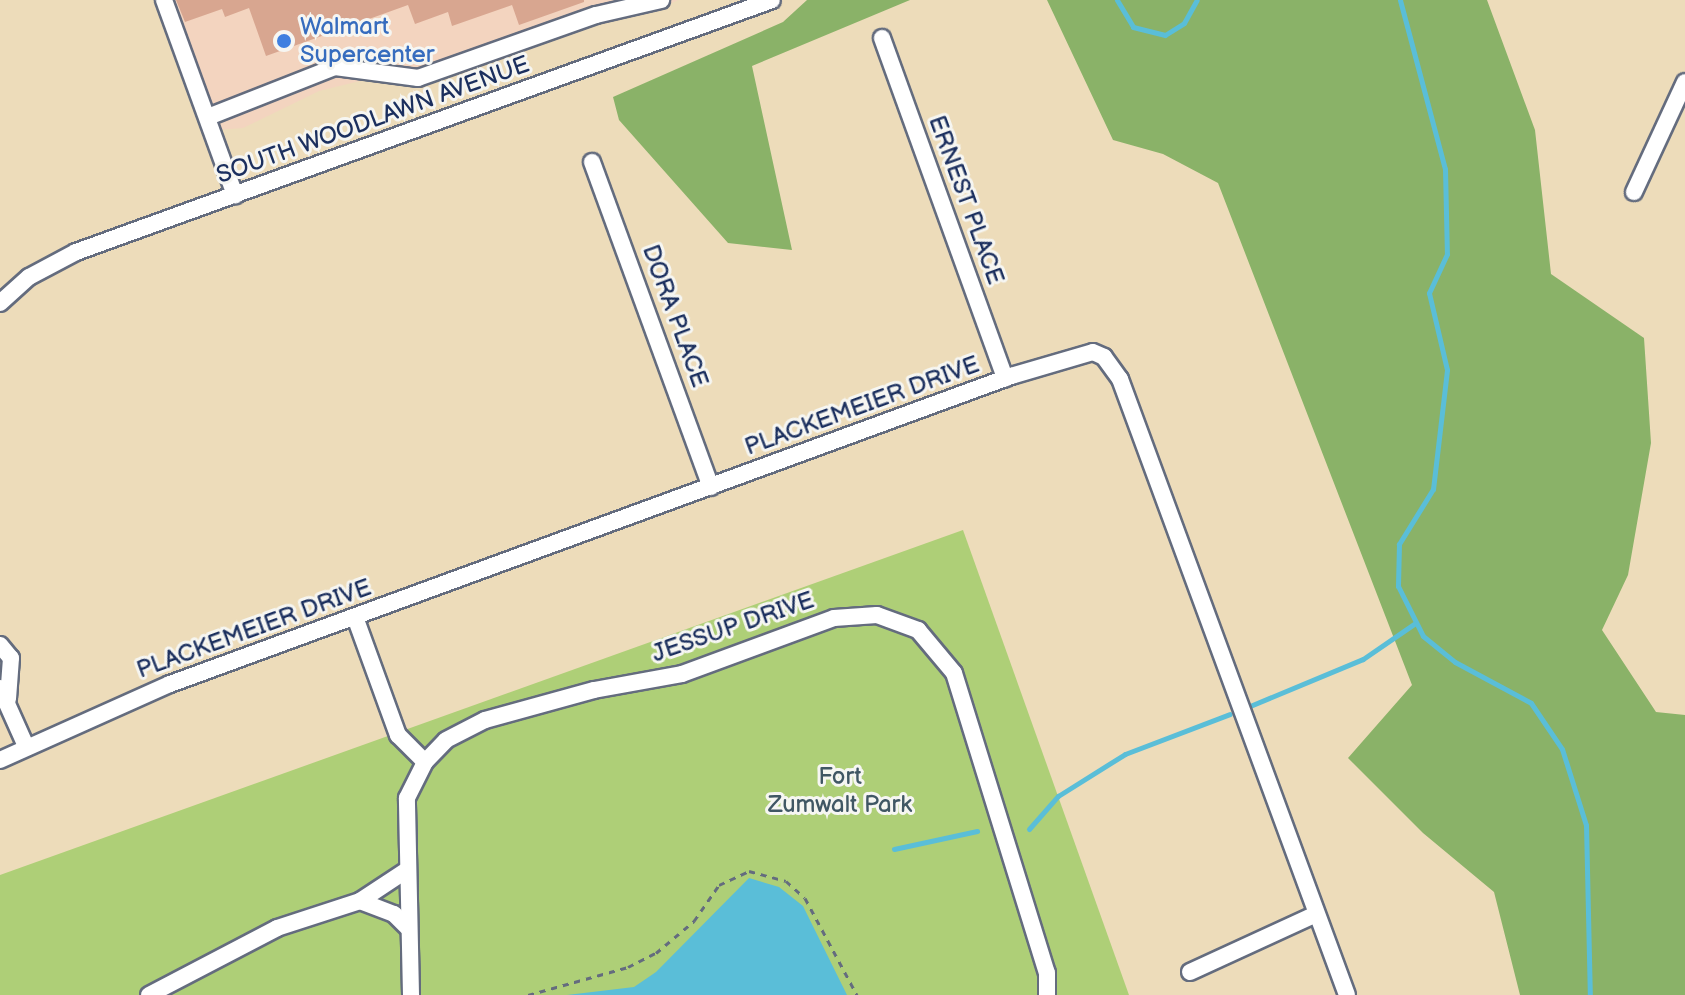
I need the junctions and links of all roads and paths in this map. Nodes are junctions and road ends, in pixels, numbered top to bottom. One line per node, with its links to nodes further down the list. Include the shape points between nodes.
1 (164, 0): 6 (street)
2 (661, 0): 6 (street, via 596,15 418,78 335,67)
3 (772, 0): 9 (street, SOUTH WOODLAWN AVENUE)
4 (882, 38): 11 (street, ERNEST PLACE)
5 (1685, 82): 8 (street)
6 (208, 117): 9 (street)
7 (592, 162): 12 (street, DORA PLACE)
8 (1634, 192)
9 (235, 195): 10 (street, SOUTH WOODLAWN AVENUE, via 76,252 29,277)
10 (0, 303)
11 (1005, 378): 12 (street, PLACKEMEIER DRIVE); 21 (street, PLACKEMEIER DRIVE, via 1080,352 1093,352 1114,368)
12 (711, 487): 13 (street, PLACKEMEIER DRIVE)
13 (355, 617): 16 (street, PLACKEMEIER DRIVE, via 170,684); 18 (street, via 398,735)
14 (0, 645): 15 (street, via 11,658)
15 (4, 694): 16 (street)
16 (26, 746): 17 (street, PLACKEMEIER DRIVE)
17 (0, 760)
18 (425, 762): 19 (street, JESSUP DRIVE, via 407,798); 28 (street, JESSUP DRIVE, via 446,740 485,720 594,690 682,674 834,618 877,615 918,630 954,673 1047,973)
19 (407, 870): 20 (street); 22 (street, JESSUP DRIVE)
20 (360, 901): 22 (street, via 394,914); 24 (street, via 277,928)
21 (1316, 914): 23 (street); 29 (street, PLACKEMEIER DRIVE)
22 (409, 929): 25 (street, JESSUP DRIVE)
23 (1190, 972)
24 (148, 995)
25 (411, 995)
26 (528, 995): 27 (path, via 628,967 656,953 694,921 719,885 749,871 780,879 805,898)
27 (857, 995)
28 (1047, 995)
29 (1347, 995)

